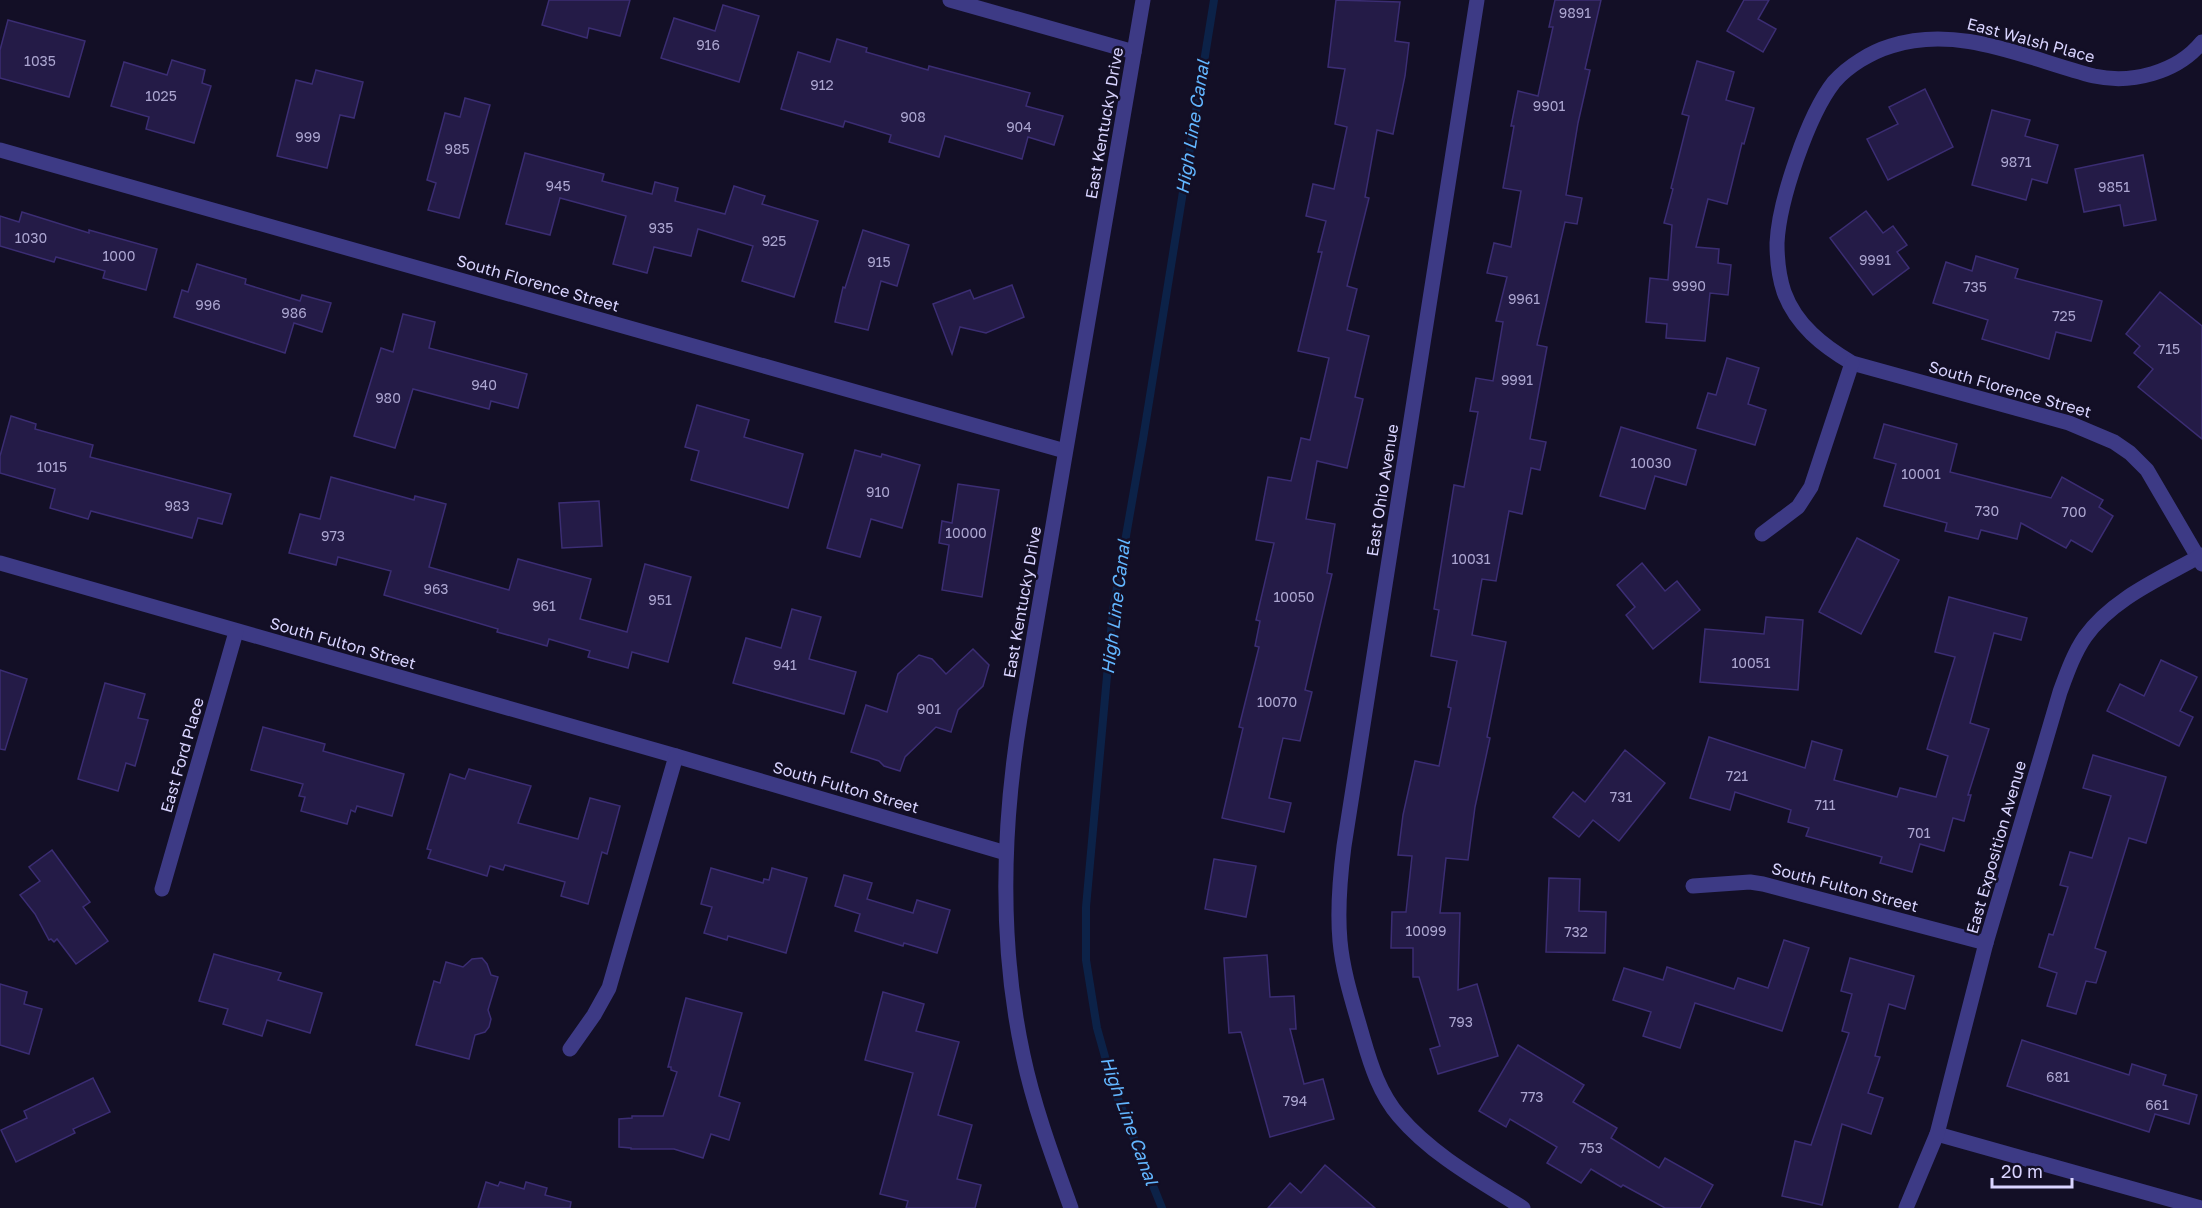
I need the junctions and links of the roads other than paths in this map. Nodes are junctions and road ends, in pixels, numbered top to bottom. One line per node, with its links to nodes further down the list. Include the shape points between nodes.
1 (950, 0): 5 (street)
2 (1143, 0): 5 (street, East Kentucky Drive)
3 (1477, 0): 21 (street, East Ohio Avenue, via 1341,869 1340,941 1348,987 1374,1073 1398,1115 1428,1144)
4 (2202, 42): 7 (street, East Walsh Place, via 2167,68 2125,79 2094,76 1955,38 1914,40 1890,46 1851,67 1835,82 1812,120 1782,212 1777,244 1784,293 1793,310 1816,339)
5 (1134, 52): 8 (street, East Kentucky Drive)
6 (0, 150): 8 (street, South Florence Street)
7 (1852, 363): 9 (street, via 1805,499); 10 (street, South Florence Street, via 2069,423 2114,442 2147,470)
8 (1065, 451): 14 (street, East Kentucky Drive, via 1013,767)
9 (1762, 534)
10 (2201, 559): 17 (street, East Exposition Avenue, via 2115,606 2079,646 2061,692)
11 (0, 563): 12 (street, South Fulton Street)
12 (236, 632): 13 (street, South Fulton Street); 16 (street, East Ford Place)
13 (676, 756): 14 (street, South Fulton Street); 18 (street, via 609,988)
14 (1006, 853): 20 (street, East Kentucky Drive, via 1006,948 1023,1056 1047,1144)
15 (1693, 885): 17 (street, South Fulton Street, via 1763,884)
16 (162, 889)
17 (1986, 943): 19 (street, East Exposition Avenue)
18 (570, 1049)
19 (1937, 1134): 22 (street, East Exposition Avenue); 23 (street)
20 (1071, 1208)
21 (1523, 1208)
22 (1906, 1208)
23 (2201, 1208)

